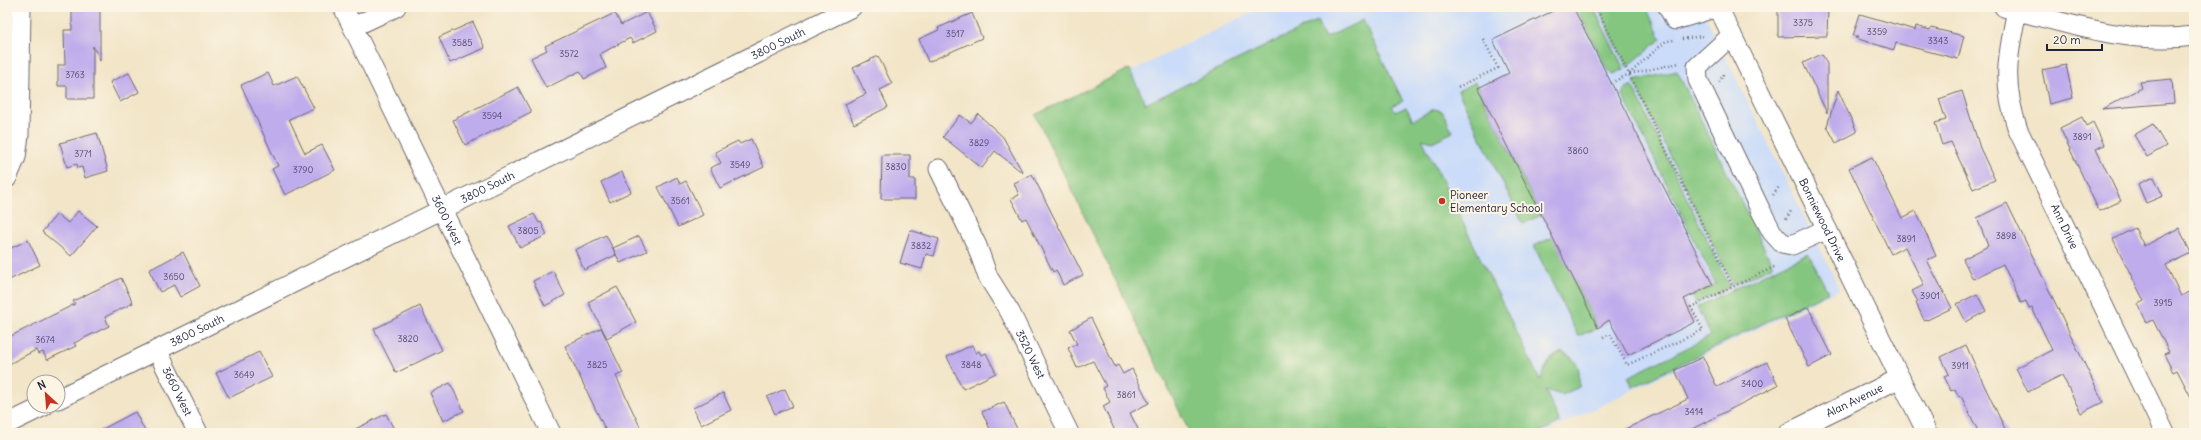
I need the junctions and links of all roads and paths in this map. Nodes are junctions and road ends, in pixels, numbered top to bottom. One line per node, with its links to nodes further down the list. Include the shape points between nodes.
1 (22, 7): 21 (street, via 19,135 16,157)
2 (343, 7): 11 (street, 3600 West)
3 (396, 7): 11 (street)
4 (852, 7): 22 (street, 3800 South)
5 (1477, 7): 9 (path)
6 (1596, 7): 17 (path)
7 (1668, 7): 8 (street, via 1675,20)
8 (1718, 7): 12 (street, Bonniewood Drive)
9 (1472, 9)
10 (2011, 9): 13 (street, via 2127,36); 37 (street, Ann Drive, via 2007,68 2013,116 2027,150)
11 (353, 28): 22 (street, 3600 West)
12 (1732, 35): 23 (street, Bonniewood Drive); 23 (street, via 1697,67 1698,80 1761,211 1772,232 1782,243 1792,245)
13 (2194, 36)
14 (1482, 37): 19 (path, via 1498,68)
15 (1701, 40): 17 (path, via 1706,35 1666,41)
16 (1682, 60): 17 (path, via 1677,65)
17 (1629, 74): 18 (path); 25 (path)
18 (1611, 83)
19 (1458, 87)
20 (939, 169): 34 (street, 3520 West, via 977,246 988,277 1010,312)
21 (7, 178)
22 (442, 209): 27 (street, 3800 South); 33 (street, 3600 West)
23 (1827, 229): 28 (street, Bonniewood Drive)
24 (1776, 266): 25 (path)
25 (1733, 287): 26 (path, via 1691,307 1703,330 1627,365 1610,334)
26 (1603, 337)
27 (157, 350): 29 (street, 3800 South); 32 (street, 3660 West)
28 (1900, 378): 35 (street, Alan Avenue); 36 (street, Bonniewood Drive)
29 (66, 395)
30 (28, 414): 31 (street)
31 (7, 424)
32 (198, 433)
33 (551, 433)
34 (1069, 433)
35 (1788, 433)
36 (1927, 433)
37 (2165, 433)

